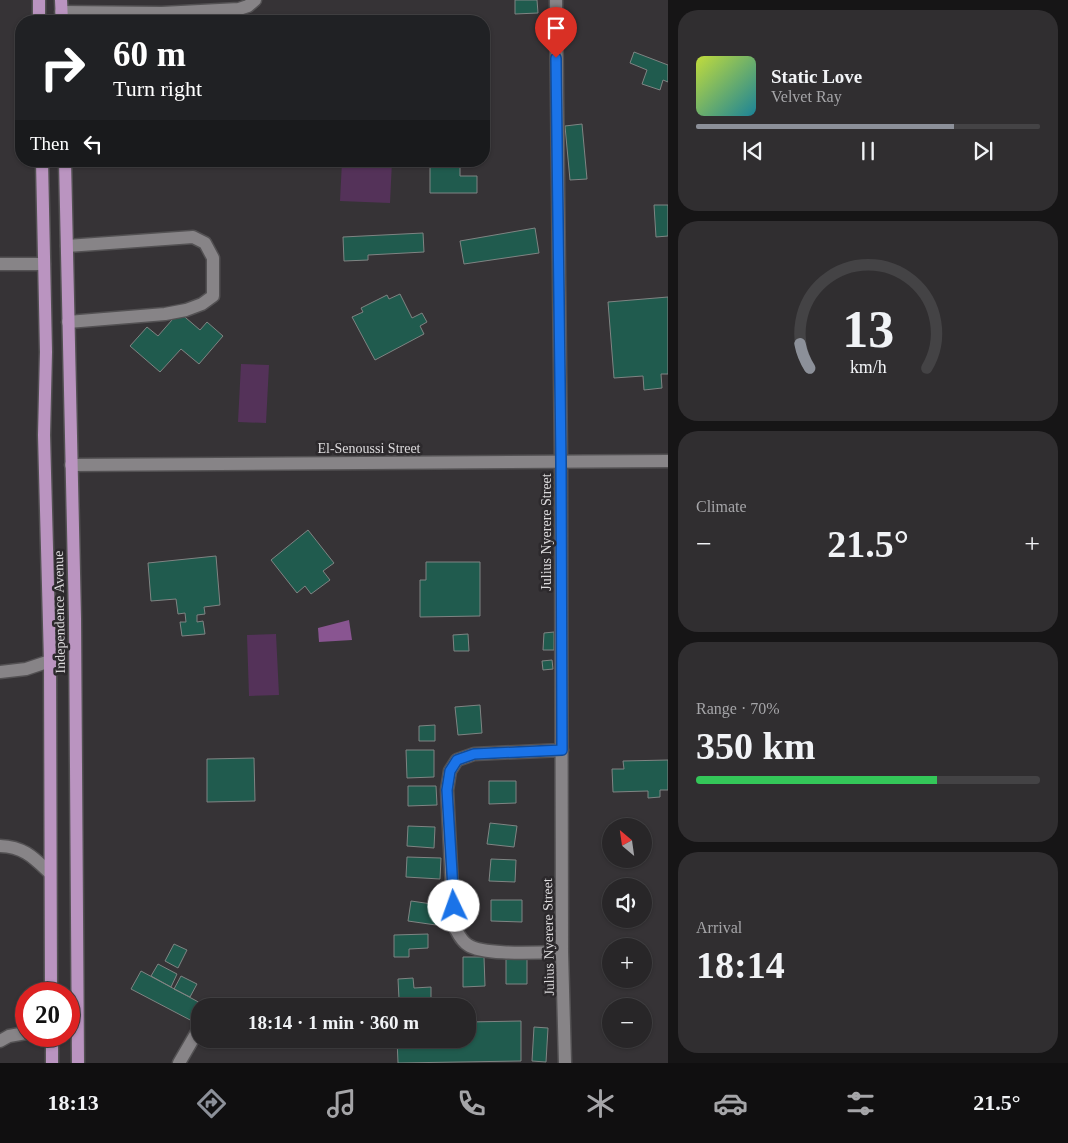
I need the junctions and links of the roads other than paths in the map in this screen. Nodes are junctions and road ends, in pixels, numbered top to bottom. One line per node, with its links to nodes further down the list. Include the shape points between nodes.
1 (39, 0): 5 (main road)
2 (255, 0): 4 (street, via 239,9 162,13)
3 (556, 0): 13 (street, Julius Nyerere Street)
4 (61, 11)
5 (39, 15)
6 (42, 167): 10 (main road, Independence Avenue)
7 (65, 167): 8 (main road, Independence Avenue)
8 (67, 246): 11 (main road, Independence Avenue); 11 (street, via 194,237 205,243 213,258 213,296 202,304 165,314)
9 (0, 264): 10 (street)
10 (44, 264): 15 (main road, Independence Avenue, via 44,435)
11 (68, 322): 14 (main road, Independence Avenue)
12 (668, 461): 13 (street, El-Senoussi Street)
13 (561, 462): 14 (street, El-Senoussi Street); 17 (street, Julius Nyerere Street)
14 (71, 465): 27 (main road, Independence Avenue)
15 (50, 661): 16 (street, via 26,669); 19 (main road, Independence Avenue)
16 (0, 672)
17 (562, 750): 20 (street, Julius Nyerere Street); 20 (street, via 474,754 457,760 450,771 447,790 454,926 459,936 468,945 482,951)
18 (0, 846): 19 (street, via 15,847 32,856)
19 (50, 873): 21 (main road, Independence Avenue)
20 (562, 952): 29 (street, Julius Nyerere Street)
21 (51, 982)
22 (15, 1035): 23 (street)
23 (0, 1041)
24 (191, 1042): 28 (street)
25 (52, 1047): 26 (main road)
26 (52, 1063)
27 (78, 1063)
28 (179, 1063)
29 (565, 1063)

